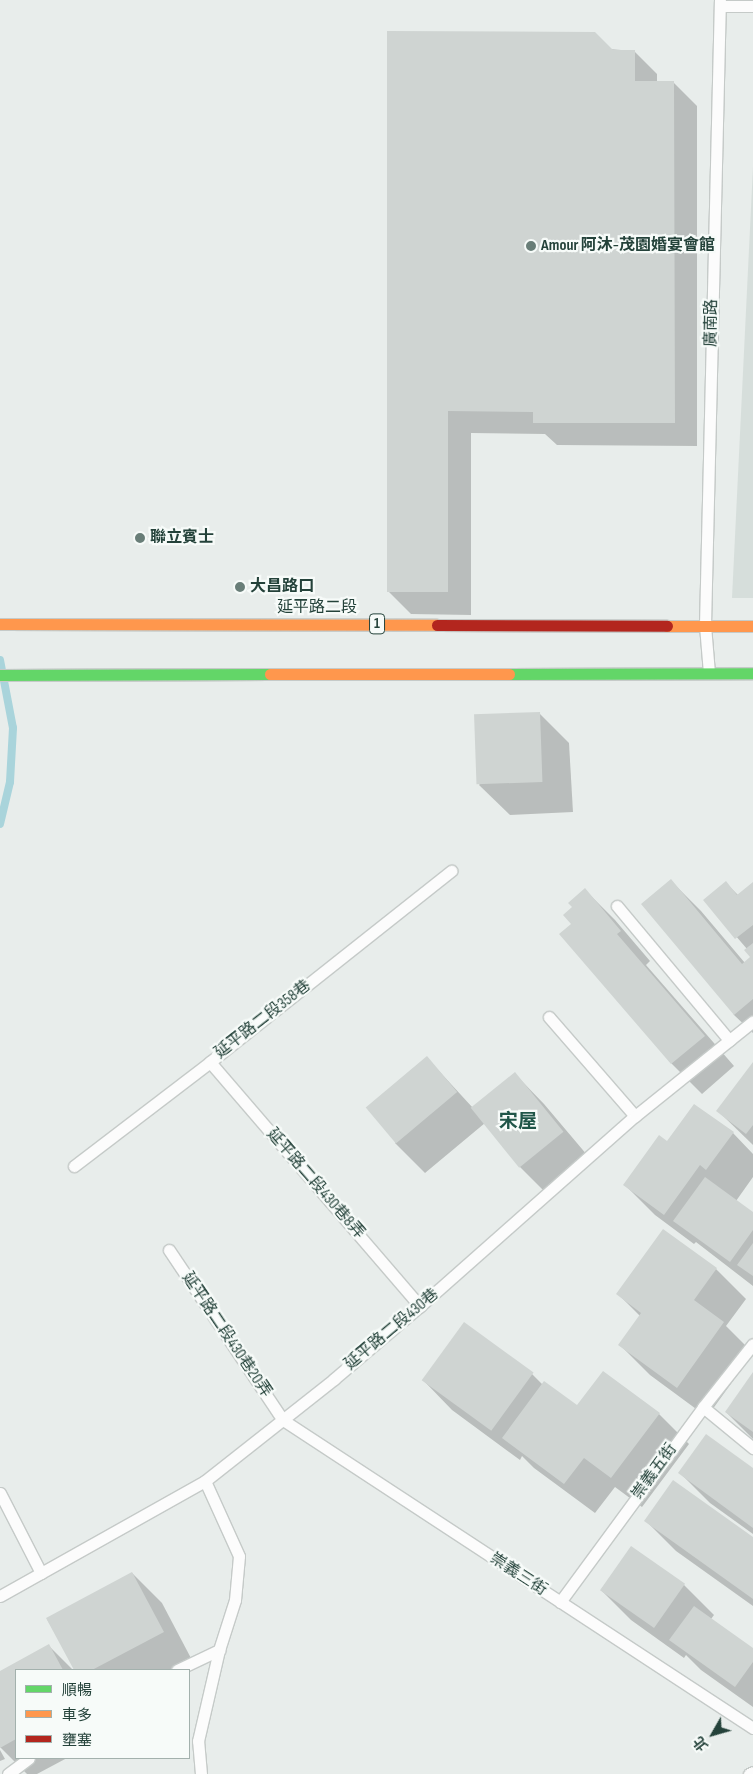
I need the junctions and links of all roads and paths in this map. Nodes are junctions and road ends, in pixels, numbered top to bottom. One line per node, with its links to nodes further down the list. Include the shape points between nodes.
1 (720, 3): 2 (lane, 廣南路); 4 (lane, 廣南路)
2 (753, 6)
3 (0, 624): 4 (main road, 延平路二段 / 1)
4 (705, 625): 5 (main road, 延平路二段 / 1); 6 (lane, 廣南路)
5 (753, 626)
6 (709, 673): 7 (main road); 8 (main road)
7 (753, 673)
8 (0, 675)
9 (451, 871): 14 (lane, 延平路二段358巷)
10 (617, 906): 13 (lane)
11 (549, 1017): 15 (lane)
12 (753, 1021): 13 (lane, 延平路二段430巷)
13 (729, 1040): 15 (lane, 延平路二段430巷)
14 (210, 1062): 16 (lane, 延平路二段358巷); 18 (lane, 延平路二段430巷8弄)
15 (635, 1116): 18 (lane, 延平路二段430巷)
16 (74, 1166)
17 (168, 1250): 21 (lane, 延平路二段430巷20弄)
18 (420, 1306): 21 (lane, 延平路二段430巷)
19 (753, 1344): 20 (lane, 崇義五街)
20 (703, 1407): 22 (lane); 27 (lane, 崇義五街)
21 (283, 1420): 23 (lane, 延平路二段430巷); 27 (lane, 崇義三街)
22 (753, 1448)
23 (205, 1481): 25 (lane, 延平路二段430巷); 28 (lane, via 239,1556 235,1600)
24 (0, 1493): 25 (lane)
25 (41, 1574): 26 (lane, 延平路二段430巷)
26 (0, 1596)
27 (560, 1602): 30 (lane, 崇義三街)
28 (219, 1650): 29 (lane); 34 (lane, via 198,1741)
29 (180, 1669)
30 (753, 1728)
31 (28, 1759): 33 (lane)
32 (753, 1772): 35 (lane)
33 (8, 1774)
34 (202, 1774)
35 (749, 1774)

